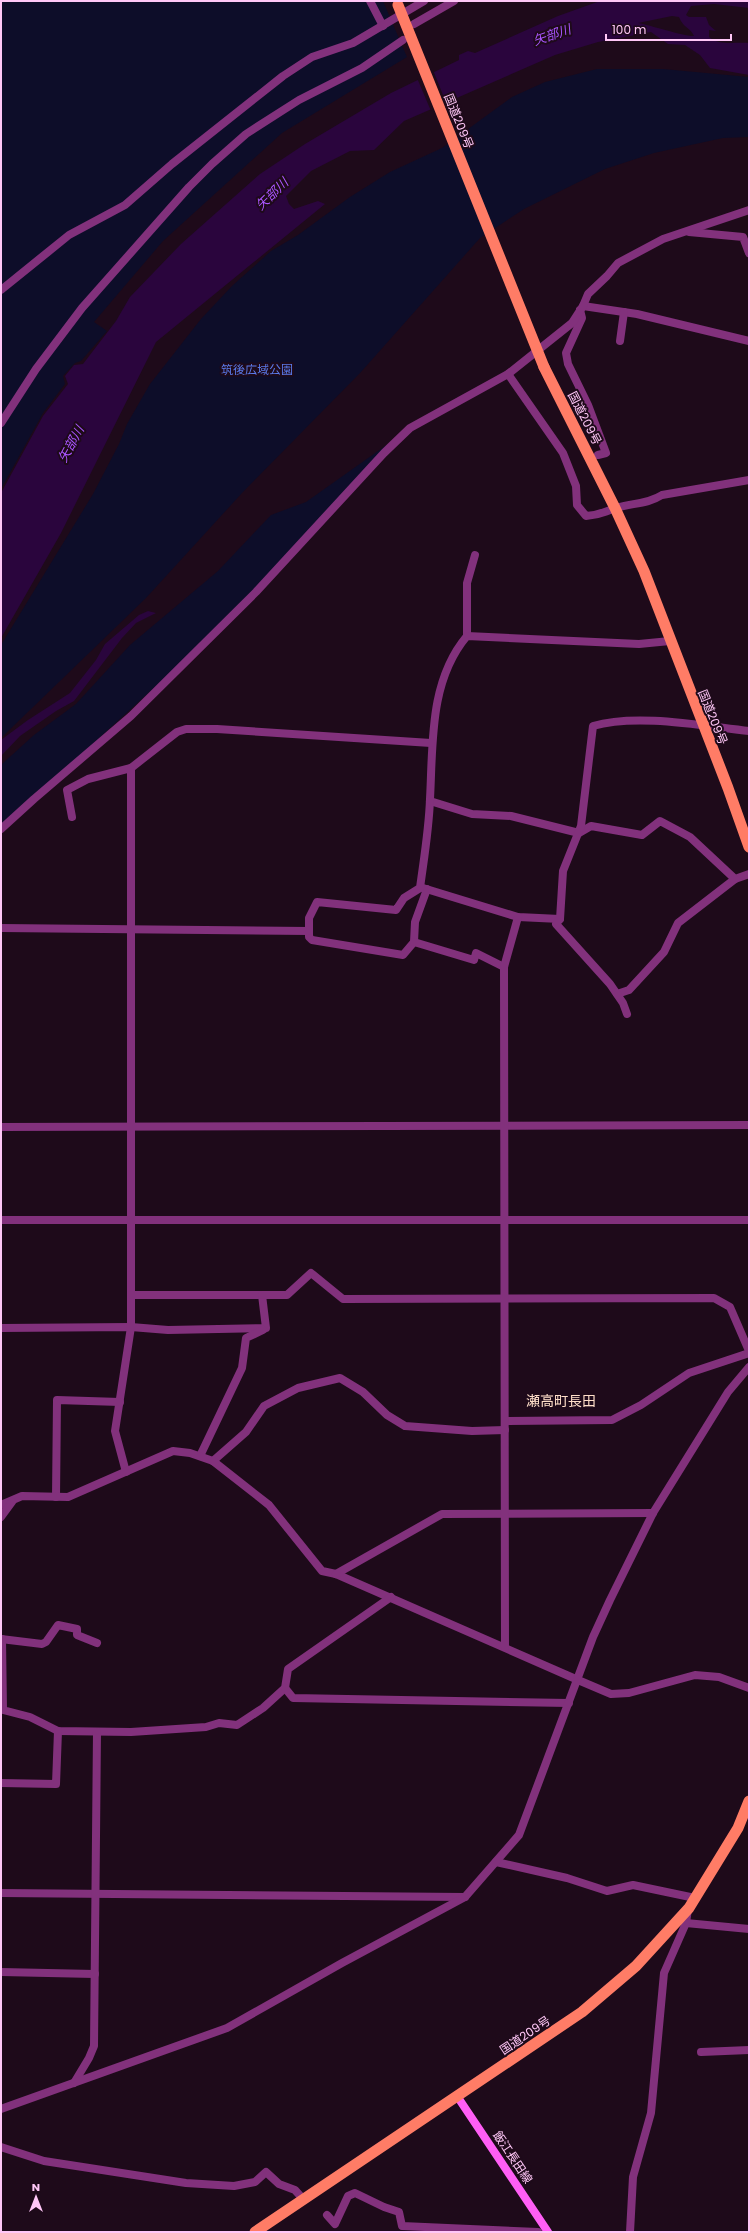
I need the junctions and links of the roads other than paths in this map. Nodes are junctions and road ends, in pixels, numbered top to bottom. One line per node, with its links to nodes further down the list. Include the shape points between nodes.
1 (370, 1): 6 (street)
2 (424, 1): 6 (street)
3 (454, 1): 5 (street)
4 (397, 3): 20 (highway, 国道209号, bridge, via 544,367)
5 (414, 24)
6 (383, 26): 11 (street, via 353,42 312,57 283,76 172,164 125,205 69,235)
7 (403, 40): 17 (street, via 362,68 299,100 246,134 212,164 82,308 36,369)
8 (749, 210): 9 (street)
9 (684, 232): 10 (street, via 743,237); 12 (street, via 663,239 618,263 588,294)
10 (749, 253)
11 (1, 290)
12 (582, 308): 13 (street); 16 (street, via 572,323); 18 (street, via 582,318 566,353 568,364 588,404 606,452)
13 (624, 312): 14 (street); 15 (street)
14 (749, 340)
15 (620, 341)
16 (508, 374): 20 (street, via 562,453 576,486 577,505 586,516 601,515); 30 (street, via 410,428 256,592 131,716)
17 (1, 423)
18 (598, 455)
19 (749, 480): 20 (street, via 662,495 655,500)
20 (615, 508): 23 (highway, 国道209号, via 644,571)
21 (475, 554): 22 (street, via 467,583)
22 (467, 636): 23 (street, via 639,644); 26 (street, via 458,646 444,677)
23 (670, 641): 24 (highway, 国道209号)
24 (702, 724): 25 (street); 31 (street, via 612,720 593,726 589,774); 32 (highway, 国道209号)
25 (749, 730)
26 (431, 743): 27 (street, via 186,729 177,732); 28 (street)
27 (131, 768): 29 (street, via 88,779 66,790); 39 (street)
28 (430, 800): 31 (street, via 472,814 511,816); 35 (street)
29 (72, 818)
30 (1, 829)
31 (578, 833): 34 (street, via 591,826 642,835 660,821 690,837); 37 (street, via 563,871)
32 (749, 847)
33 (749, 874): 34 (street)
34 (735, 879): 43 (street, via 678,923 664,952 629,990)
35 (423, 888): 36 (street); 40 (street, via 404,898 396,910 317,902 309,918); 41 (street, via 415,922)
36 (518, 917): 37 (street); 42 (street)
37 (560, 919): 43 (street, via 556,924)
38 (1, 928): 39 (street)
39 (129, 930): 40 (street); 48 (street)
40 (309, 931): 41 (street, via 308,937 312,940 403,955)
41 (414, 942): 42 (street, via 474,960 476,953)
42 (504, 967): 46 (street)
43 (617, 994): 44 (street)
44 (627, 1014)
45 (749, 1125): 46 (street)
46 (504, 1126): 48 (street); 51 (street)
47 (1, 1127): 48 (street)
48 (131, 1127): 50 (street)
49 (1, 1220): 50 (street)
50 (131, 1220): 51 (street); 53 (street)
51 (504, 1220): 52 (street); 55 (street)
52 (749, 1220)
53 (131, 1295): 54 (street); 56 (street)
54 (262, 1296): 55 (street, via 287,1295 311,1273 343,1299); 58 (street)
55 (505, 1300): 59 (street, via 714,1298 730,1307); 62 (street)
56 (131, 1327): 57 (street); 58 (street, via 168,1330); 61 (street)
57 (1, 1328)
58 (266, 1328): 64 (street, via 246,1338 242,1368)
59 (749, 1352): 62 (street, via 689,1373 641,1405 612,1420)
60 (749, 1367): 70 (street, via 728,1392)
61 (120, 1402): 66 (street, via 115,1431); 67 (street, via 57,1400)
62 (505, 1421): 63 (street)
63 (505, 1430): 65 (street, via 472,1431 404,1426 363,1392 340,1378 298,1388 264,1406 246,1432); 71 (street)
64 (200, 1456): 65 (street); 66 (street, via 190,1452 173,1451)
65 (213, 1461): 73 (street, via 269,1505 322,1571)
66 (126, 1472): 67 (street, via 68,1497)
67 (56, 1496): 68 (street, via 22,1496)
68 (12, 1502): 69 (street); 72 (street)
69 (1, 1505)
70 (653, 1513): 71 (street); 78 (street, via 605,1612)
71 (505, 1515): 73 (street, via 442,1514); 77 (street)
72 (1, 1517)
73 (336, 1574): 74 (street)
74 (391, 1597): 77 (street); 79 (street, via 288,1669)
75 (2, 1639): 76 (street, via 42,1644 58,1625 77,1629 77,1635); 82 (street, via 3,1710 30,1717)
76 (97, 1643)
77 (505, 1647): 78 (street)
78 (578, 1680): 80 (street, via 611,1694 629,1693 695,1675 719,1677); 81 (street)
79 (285, 1688): 81 (street, via 293,1698); 83 (street, via 237,1725 219,1723 191,1728)
80 (749, 1688)
81 (569, 1703): 86 (street, via 519,1836)
82 (58, 1731): 83 (street); 84 (street, via 56,1784)
83 (97, 1732): 88 (street)
84 (1, 1783)
85 (749, 1801): 90 (highway, 国道209号, via 738,1828)
86 (496, 1862): 89 (street); 90 (street, via 567,1878 607,1891 632,1885)
87 (1, 1894): 88 (street)
88 (95, 1894): 89 (street); 95 (street)
89 (465, 1898): 98 (street, via 227,2028)
90 (695, 1898): 91 (highway, 国道209号)
91 (688, 1908): 92 (street); 99 (highway, 国道209号, via 636,1966 582,2012)
92 (686, 1923): 93 (street); 107 (street, via 664,1973 650,2113 633,2178)
93 (749, 1929)
94 (1, 1972): 95 (street)
95 (95, 1974): 98 (street, via 94,2046)
96 (749, 2050): 97 (street)
97 (701, 2052)
98 (74, 2083): 100 (street)
99 (457, 2096): 102 (highway, 国道209号); 106 (main road, 飯江長田線)
100 (1, 2109)
101 (1, 2147): 102 (street, via 44,2161 186,2183 234,2186 255,2182 266,2172 279,2184 295,2190)
102 (303, 2199): 104 (highway, 国道209号)
103 (327, 2215): 105 (street, via 335,2224 348,2196 355,2193 399,2212 402,2226)
104 (256, 2232)
105 (538, 2232)
106 (548, 2232)
107 (630, 2232)

